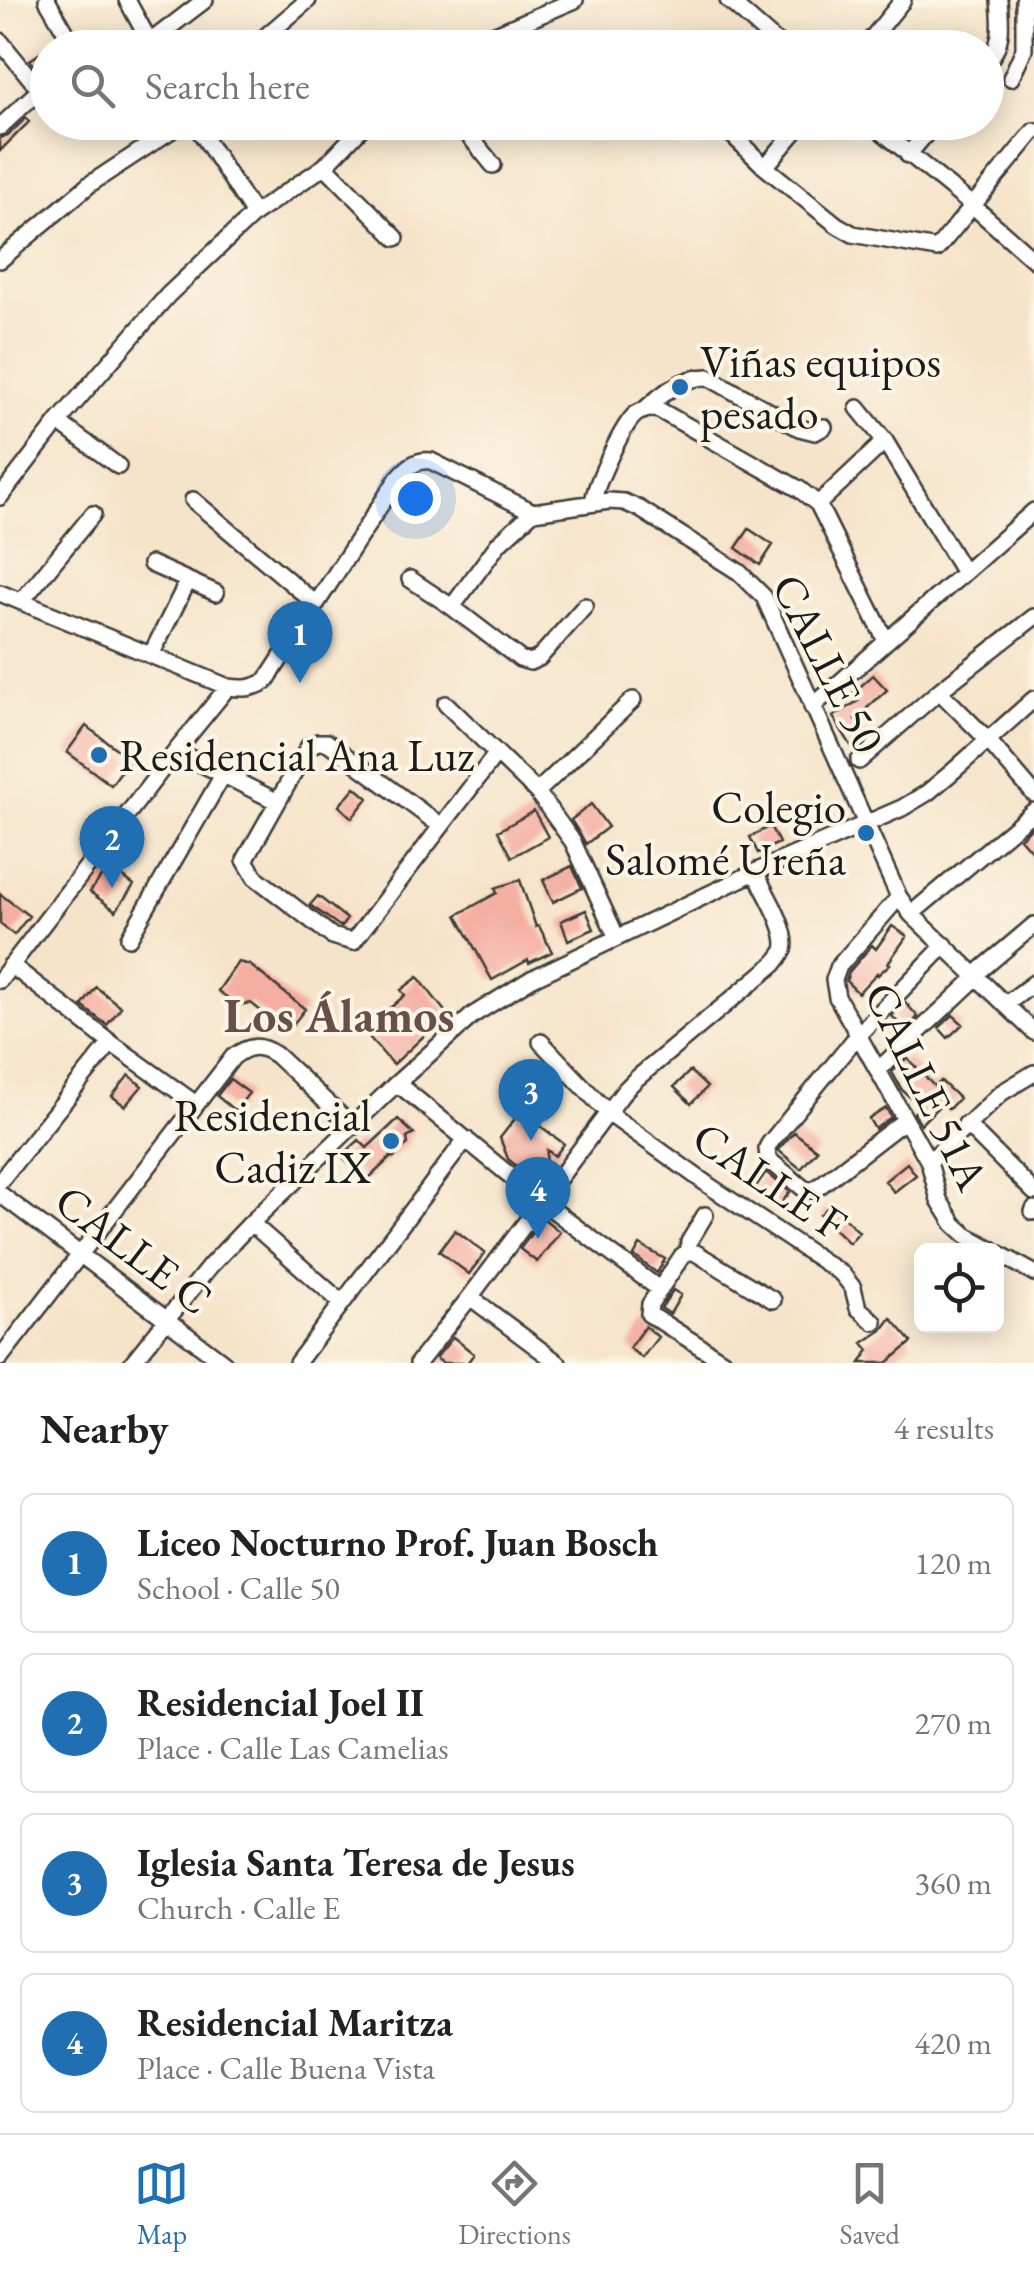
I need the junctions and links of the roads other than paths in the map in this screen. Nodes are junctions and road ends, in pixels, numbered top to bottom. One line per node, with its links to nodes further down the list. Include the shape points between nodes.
1 (47, 0): 10 (street)
2 (126, 0): 11 (street)
3 (205, 0): 12 (street)
4 (308, 0): 13 (street)
5 (575, 0): 14 (street)
6 (903, 0): 16 (street)
7 (999, 0): 17 (street)
8 (1024, 0): 20 (street, via 1024,50)
9 (734, 2): 15 (street)
10 (64, 30)
11 (143, 30)
12 (169, 30)
13 (273, 30)
14 (505, 30)
15 (764, 30)
16 (879, 30)
17 (1002, 30)
18 (0, 41): 19 (street)
19 (30, 72)
20 (1011, 78)
21 (30, 98): 22 (street)
22 (0, 127)
23 (1034, 132): 36 (street)
24 (157, 140): 39 (street, via 90,184)
25 (206, 140): 37 (street)
26 (349, 140): 34 (street)
27 (473, 140): 33 (street)
28 (737, 140): 35 (street)
29 (788, 140): 35 (street)
30 (891, 140): 32 (street)
31 (921, 140): 32 (street)
32 (908, 155): 36 (street)
33 (493, 165)
34 (324, 166): 37 (street); 38 (street)
35 (766, 167): 36 (street, via 853,234 937,248)
36 (972, 206): 40 (street)
37 (254, 214): 43 (street, via 168,295)
38 (396, 238)
39 (0, 260)
40 (1034, 260)
41 (858, 408): 45 (street)
42 (643, 410): 44 (street, via 678,384 708,377 799,428); 49 (street, via 629,422); 50 (street, via 659,410)
43 (58, 422): 46 (street); 47 (street)
44 (824, 427)
45 (885, 441): 50 (street); 55 (street)
46 (118, 466)
47 (0, 497)
48 (193, 500): 61 (street)
49 (593, 504): 52 (street, CALLE 50); 72 (street, CALLE 50, via 624,502 640,509 754,585)
50 (818, 504): 65 (street)
51 (1034, 511): 55 (street)
52 (533, 512): 61 (street, via 431,462 414,463); 63 (street, via 499,542)
53 (93, 514): 60 (street)
54 (151, 564): 57 (street)
55 (964, 573): 65 (street)
56 (410, 579): 63 (street)
57 (188, 581): 59 (street); 66 (street)
58 (0, 593): 60 (street)
59 (216, 593)
60 (21, 602): 66 (street)
61 (316, 604): 67 (street, via 266,681)
62 (585, 606): 63 (street, via 530,662)
63 (452, 607)
64 (1034, 616): 68 (street)
65 (886, 641): 72 (street)
66 (151, 654): 67 (street)
67 (228, 686): 74 (street)
68 (938, 691): 73 (street); 76 (street)
69 (1034, 699): 73 (street)
70 (633, 700): 78 (street)
71 (446, 704): 75 (street)
72 (812, 707): 82 (street, CALLE 50)
73 (986, 739): 79 (street); 82 (street, via 927,793)
74 (176, 751): 77 (street); 91 (street)
75 (497, 753): 78 (street); 83 (street)
76 (859, 761)
77 (223, 775): 80 (street); 88 (street)
78 (537, 792): 89 (street, via 573,842)
79 (1034, 794)
80 (276, 801): 83 (street, via 308,746 327,742); 83 (street, via 245,860 255,876 332,936 353,942)
81 (1034, 812): 86 (street)
82 (867, 823): 84 (street); 85 (street, CALLE 50)
83 (442, 826)
84 (755, 872): 89 (street); 104 (street, via 784,934 780,956 636,1079)
85 (899, 897): 86 (street, CALLE 50); 97 (street, CALLE 51A, via 836,972 836,997)
86 (910, 914): 90 (street, CALLE 50)
87 (1034, 925): 92 (street)
88 (129, 938)
89 (617, 938): 102 (street, via 503,994)
90 (945, 945): 92 (street, CALLE 50); 97 (street)
91 (11, 965): 93 (street); 99 (street)
92 (977, 975): 95 (street, CALLE 50); 100 (street)
93 (0, 980)
94 (1034, 983): 95 (street)
95 (1006, 1004): 96 (street, CALLE 50)
96 (1034, 1032)
97 (858, 1035): 100 (street, CALLE 51A); 105 (street, via 767,1148 768,1159 814,1191)
98 (541, 1042): 104 (street, CALLE F)
99 (111, 1043): 103 (street); 110 (street)
100 (878, 1070): 105 (street, CALLE 51A)
101 (1034, 1074): 106 (street)
102 (397, 1083): 107 (street); 108 (street)
103 (196, 1104): 107 (street, via 233,1057 254,1046 276,1054); 119 (street)
104 (608, 1112): 114 (street); 127 (street, CALLE F, via 842,1274 858,1308)
105 (906, 1120): 109 (street, CALLE 51A)
106 (966, 1124): 109 (street); 111 (street)
107 (353, 1127): 116 (street)
108 (466, 1140): 114 (street); 125 (street)
109 (929, 1162): 117 (street, CALLE 51A, via 954,1224)
110 (0, 1181)
111 (1029, 1187): 113 (street)
112 (0, 1194): 119 (street, CALLE C)
113 (1012, 1197)
114 (541, 1201): 122 (street); 123 (street)
115 (705, 1215): 118 (street)
116 (250, 1224): 125 (street); 126 (street)
117 (980, 1243)
118 (688, 1251): 122 (street); 124 (street)
119 (80, 1254): 126 (street, CALLE C); 128 (street)
120 (1004, 1256): 121 (street, CALLE 51A)
121 (1034, 1273)
122 (659, 1289): 130 (street, via 649,1314)
123 (470, 1297): 129 (street); 134 (street)
124 (772, 1300)
125 (341, 1302): 133 (street)
126 (166, 1320): 131 (street); 132 (street, CALLE C)
127 (874, 1322)
128 (0, 1358)
129 (552, 1361)
130 (723, 1361)
131 (132, 1363)
132 (224, 1363)
133 (297, 1363)
134 (418, 1363)

